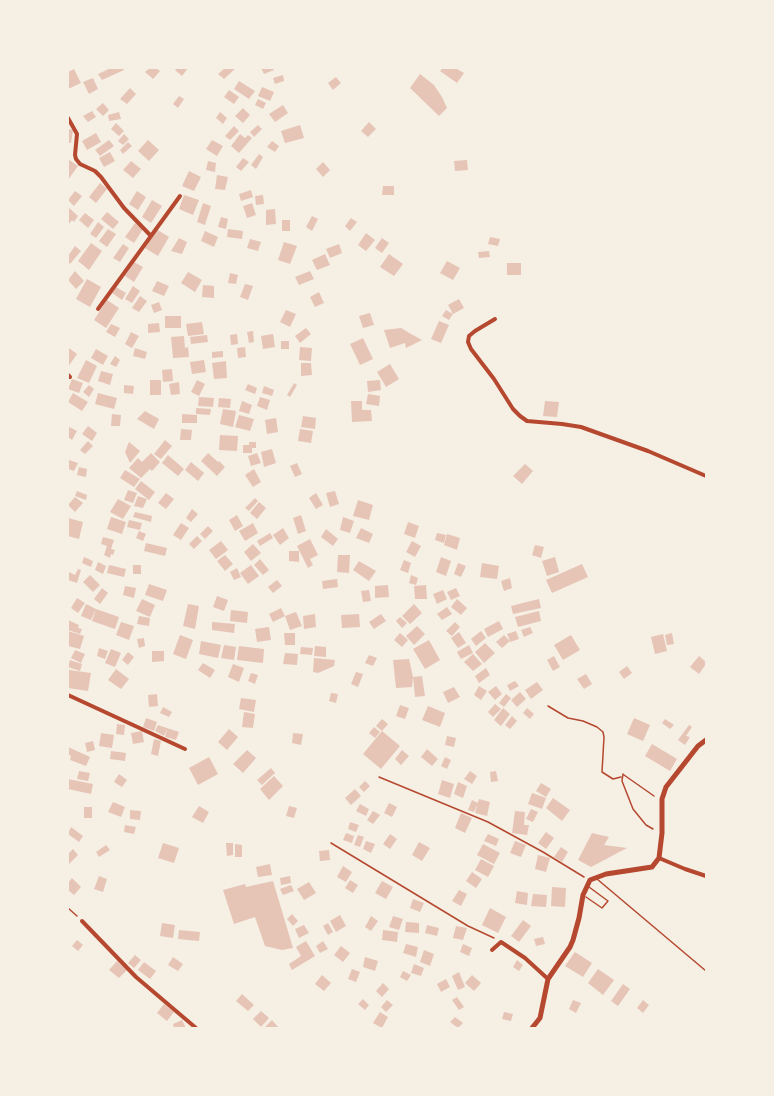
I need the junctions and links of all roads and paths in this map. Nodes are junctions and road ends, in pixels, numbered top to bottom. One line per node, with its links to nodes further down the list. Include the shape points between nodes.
1 (68, 118): 3 (street, via 77,134 76,159 101,177)
2 (180, 195): 3 (street)
3 (151, 236): 4 (street)
4 (98, 309)
5 (495, 319): 6 (street, via 469,336 468,342 520,416 527,421 581,427)
6 (706, 476)
7 (68, 695): 10 (street)
8 (548, 706): 12 (path, via 603,732 602,772 613,778)
9 (706, 740): 13 (main road, via 678,770)
10 (185, 749)
11 (380, 777): 18 (path, via 496,826)
12 (621, 777): 13 (path, via 623,774); 14 (path, via 633,809 646,825)
13 (662, 799): 14 (main road)
14 (662, 833): 16 (main road)
15 (331, 843): 22 (path)
16 (659, 858): 17 (street); 18 (main road, via 652,867 606,874)
17 (706, 876)
18 (591, 881): 19 (main road); 19 (lane, via 608,901 602,908); 24 (lane)
19 (583, 895): 25 (main road, via 573,940)
20 (68, 908): 21 (path)
21 (82, 921): 26 (street, via 136,977)
22 (501, 942): 23 (street); 25 (street)
23 (492, 950)
24 (706, 971)
25 (548, 979): 27 (main road, via 540,1018)
26 (196, 1029)
27 (532, 1029)

